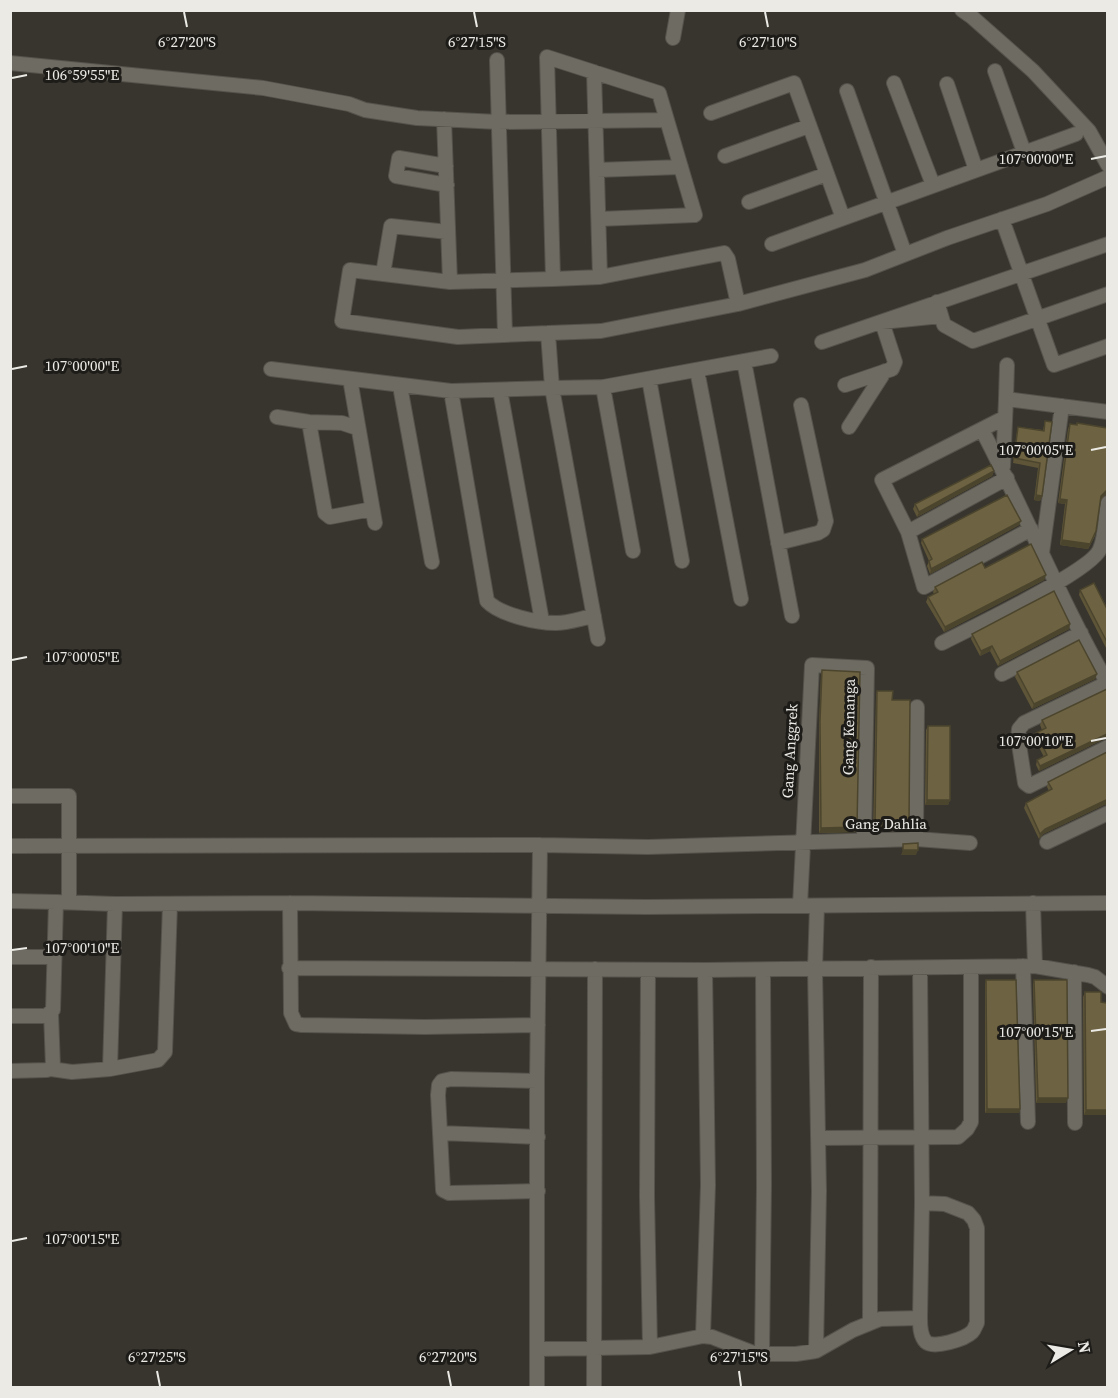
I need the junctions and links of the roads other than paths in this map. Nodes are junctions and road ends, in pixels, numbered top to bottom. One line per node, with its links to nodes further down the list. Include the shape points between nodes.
1 (678, 10): 3 (street)
2 (962, 10): 26 (street, via 1033,71 1089,131)
3 (673, 38)
4 (497, 60): 14 (street)
5 (10, 63): 12 (street, via 263,88 365,110)
6 (995, 71): 19 (street)
7 (594, 72): 13 (street, via 659,93); 15 (street, via 547,57); 16 (street)
8 (894, 83): 28 (street)
9 (947, 84): 24 (street)
10 (847, 91): 30 (street)
11 (711, 113): 17 (street, via 794,83)
12 (444, 119): 14 (street); 21 (street)
13 (667, 120): 16 (street); 22 (street)
14 (498, 122): 15 (street); 42 (street)
15 (549, 122): 16 (street); 41 (street)
16 (596, 122): 23 (street)
17 (810, 126): 20 (street); 25 (street)
18 (1076, 134): 19 (street)
19 (1024, 152): 24 (street)
20 (725, 156)
21 (446, 166): 27 (street); 27 (street, via 399,158 396,176)
22 (681, 167): 23 (street); 32 (street, via 695,215)
23 (597, 170): 32 (street)
24 (976, 170): 28 (street)
25 (827, 174): 29 (street); 31 (street)
26 (1107, 175): 33 (street, via 1047,204)
27 (447, 185): 34 (street)
28 (933, 185): 30 (street)
29 (749, 202)
30 (886, 202): 31 (street); 37 (street)
31 (843, 218): 36 (street)
32 (598, 219): 40 (street)
33 (1002, 219): 37 (street); 38 (street)
34 (448, 232): 39 (street, via 391,226); 43 (street)
35 (1107, 243): 38 (street)
36 (772, 244)
37 (905, 254): 45 (street, via 844,277)
38 (1021, 273): 46 (street); 47 (street)
39 (383, 274): 43 (street); 50 (street, via 350,270 342,321 458,337)
40 (600, 277): 41 (street); 45 (street, via 724,253)
41 (553, 279): 42 (street)
42 (502, 281): 43 (street); 50 (street)
43 (450, 282)
44 (1107, 294): 47 (street)
45 (738, 304): 49 (street, via 601,331)
46 (939, 309): 47 (street, via 944,325 973,341); 48 (street)
47 (1038, 318): 52 (street, via 1054,365)
48 (882, 321): 51 (street); 58 (street, via 895,362 892,369)
49 (548, 333): 50 (street); 64 (street)
50 (505, 335)
51 (822, 342)
52 (1107, 346)
53 (771, 356): 54 (street)
54 (744, 361): 57 (street); 84 (street)
55 (1007, 365): 67 (street)
56 (271, 369): 60 (street)
57 (697, 370): 59 (street); 90 (street)
58 (885, 371): 61 (street); 75 (street)
59 (649, 379): 63 (street); 87 (street)
60 (350, 384): 62 (street); 74 (street); 76 (street)
61 (844, 384)
62 (400, 386): 66 (street); 88 (street)
63 (603, 387): 64 (street); 85 (street)
64 (552, 388): 65 (street); 91 (street)
65 (500, 390): 66 (street); 93 (street)
66 (451, 391): 93 (street, via 487,601 515,616)
67 (1006, 399): 69 (street); 72 (street)
68 (801, 405): 84 (street, via 826,521 818,533)
69 (1062, 406): 70 (street); 86 (street)
70 (1107, 412)
71 (277, 417): 73 (street)
72 (1004, 418): 77 (street); 78 (street)
73 (309, 422): 74 (street); 80 (street, via 325,513 330,517)
74 (342, 423): 76 (street)
75 (849, 426)
76 (357, 428): 80 (street)
77 (982, 430): 78 (street); 83 (street, via 882,480)
78 (1005, 474): 82 (street); 83 (street)
79 (1107, 503): 89 (street, via 1100,550)
80 (372, 509): 81 (street)
81 (375, 523)
82 (1031, 529): 83 (street, via 924,586); 86 (street)
83 (908, 532)
84 (778, 543): 92 (street)
85 (633, 551)
86 (1042, 555): 89 (street)
87 (682, 561)
88 (432, 562)
89 (1055, 584): 94 (street); 96 (street)
90 (741, 599)
91 (594, 616): 93 (street, via 556,623); 95 (street)
92 (792, 616)
93 (542, 621)
94 (1081, 633): 98 (street); 99 (street)
95 (598, 639)
96 (942, 643)
97 (815, 665): 105 (street, Gang Kenanga, via 867,668); 107 (street, Gang Anggrek, via 810,667)
98 (1002, 674)
99 (1107, 683): 101 (street, via 1024,723 1019,729 1025,783 1029,786)
100 (917, 706): 104 (street)
101 (1107, 747)
102 (10, 796): 111 (street, via 69,796)
103 (1107, 813): 106 (street)
104 (916, 839): 105 (street, Gang Dahlia); 108 (street, Gang Dahlia)
105 (864, 840): 107 (street, Gang Dahlia)
106 (1047, 842)
107 (802, 843): 109 (street, Gang Dahlia); 120 (street)
108 (970, 843)
109 (540, 845): 111 (street, Gang Dahlia); 119 (street)
110 (10, 846): 111 (street, Gang Dahlia)
111 (69, 846): 113 (street)
112 (10, 901): 113 (street)
113 (63, 902): 117 (street); 123 (street)
114 (290, 903): 118 (street); 119 (street); 126 (street)
115 (1034, 903): 116 (street); 121 (street); 124 (street)
116 (1102, 903)
117 (115, 904): 118 (street); 141 (street)
118 (170, 904): 141 (street, via 165,1052 158,1060)
119 (539, 906): 120 (street); 127 (street)
120 (800, 906): 121 (street)
121 (817, 906): 132 (street)
122 (10, 957): 123 (street)
123 (54, 957): 137 (street)
124 (1029, 966): 129 (street); 135 (street); 144 (street)
125 (871, 967): 128 (street); 132 (street); 148 (street)
126 (290, 968): 127 (street); 139 (street, via 291,1013 296,1024)
127 (539, 968): 130 (street); 139 (street)
128 (920, 968): 129 (street); 149 (street)
129 (971, 968): 149 (street, via 970,1122 958,1137)
130 (595, 969): 131 (street); 156 (street)
131 (648, 969): 133 (street); 157 (street)
132 (815, 969): 134 (street); 150 (street)
133 (705, 970): 134 (street); 155 (street, via 708,1185)
134 (763, 970): 160 (street)
135 (1074, 972): 136 (street, via 1095,977); 145 (street)
136 (1107, 987)
137 (51, 1014): 138 (street); 140 (street)
138 (10, 1016)
139 (538, 1025): 143 (street)
140 (51, 1069): 141 (street); 142 (street)
141 (110, 1069)
142 (10, 1071)
143 (537, 1081): 146 (street, via 442,1081); 147 (street)
144 (1028, 1122)
145 (1075, 1123)
146 (440, 1133): 147 (street); 151 (street, via 443,1190)
147 (538, 1137): 151 (street)
148 (871, 1137): 149 (street); 150 (street); 154 (street)
149 (921, 1137): 152 (street)
150 (819, 1138): 159 (street)
151 (537, 1191): 158 (street)
152 (922, 1203): 153 (street); 153 (street, via 945,1204 968,1213 974,1220 977,1323 966,1336 930,1345 922,1335)
153 (920, 1318): 154 (street)
154 (870, 1323): 159 (street)
155 (703, 1336): 157 (street); 160 (street)
156 (592, 1347): 157 (street); 158 (street); 162 (street)
157 (650, 1347)
158 (538, 1350): 161 (street)
159 (816, 1351): 160 (street)
160 (762, 1355)
161 (537, 1388)
162 (594, 1388)

